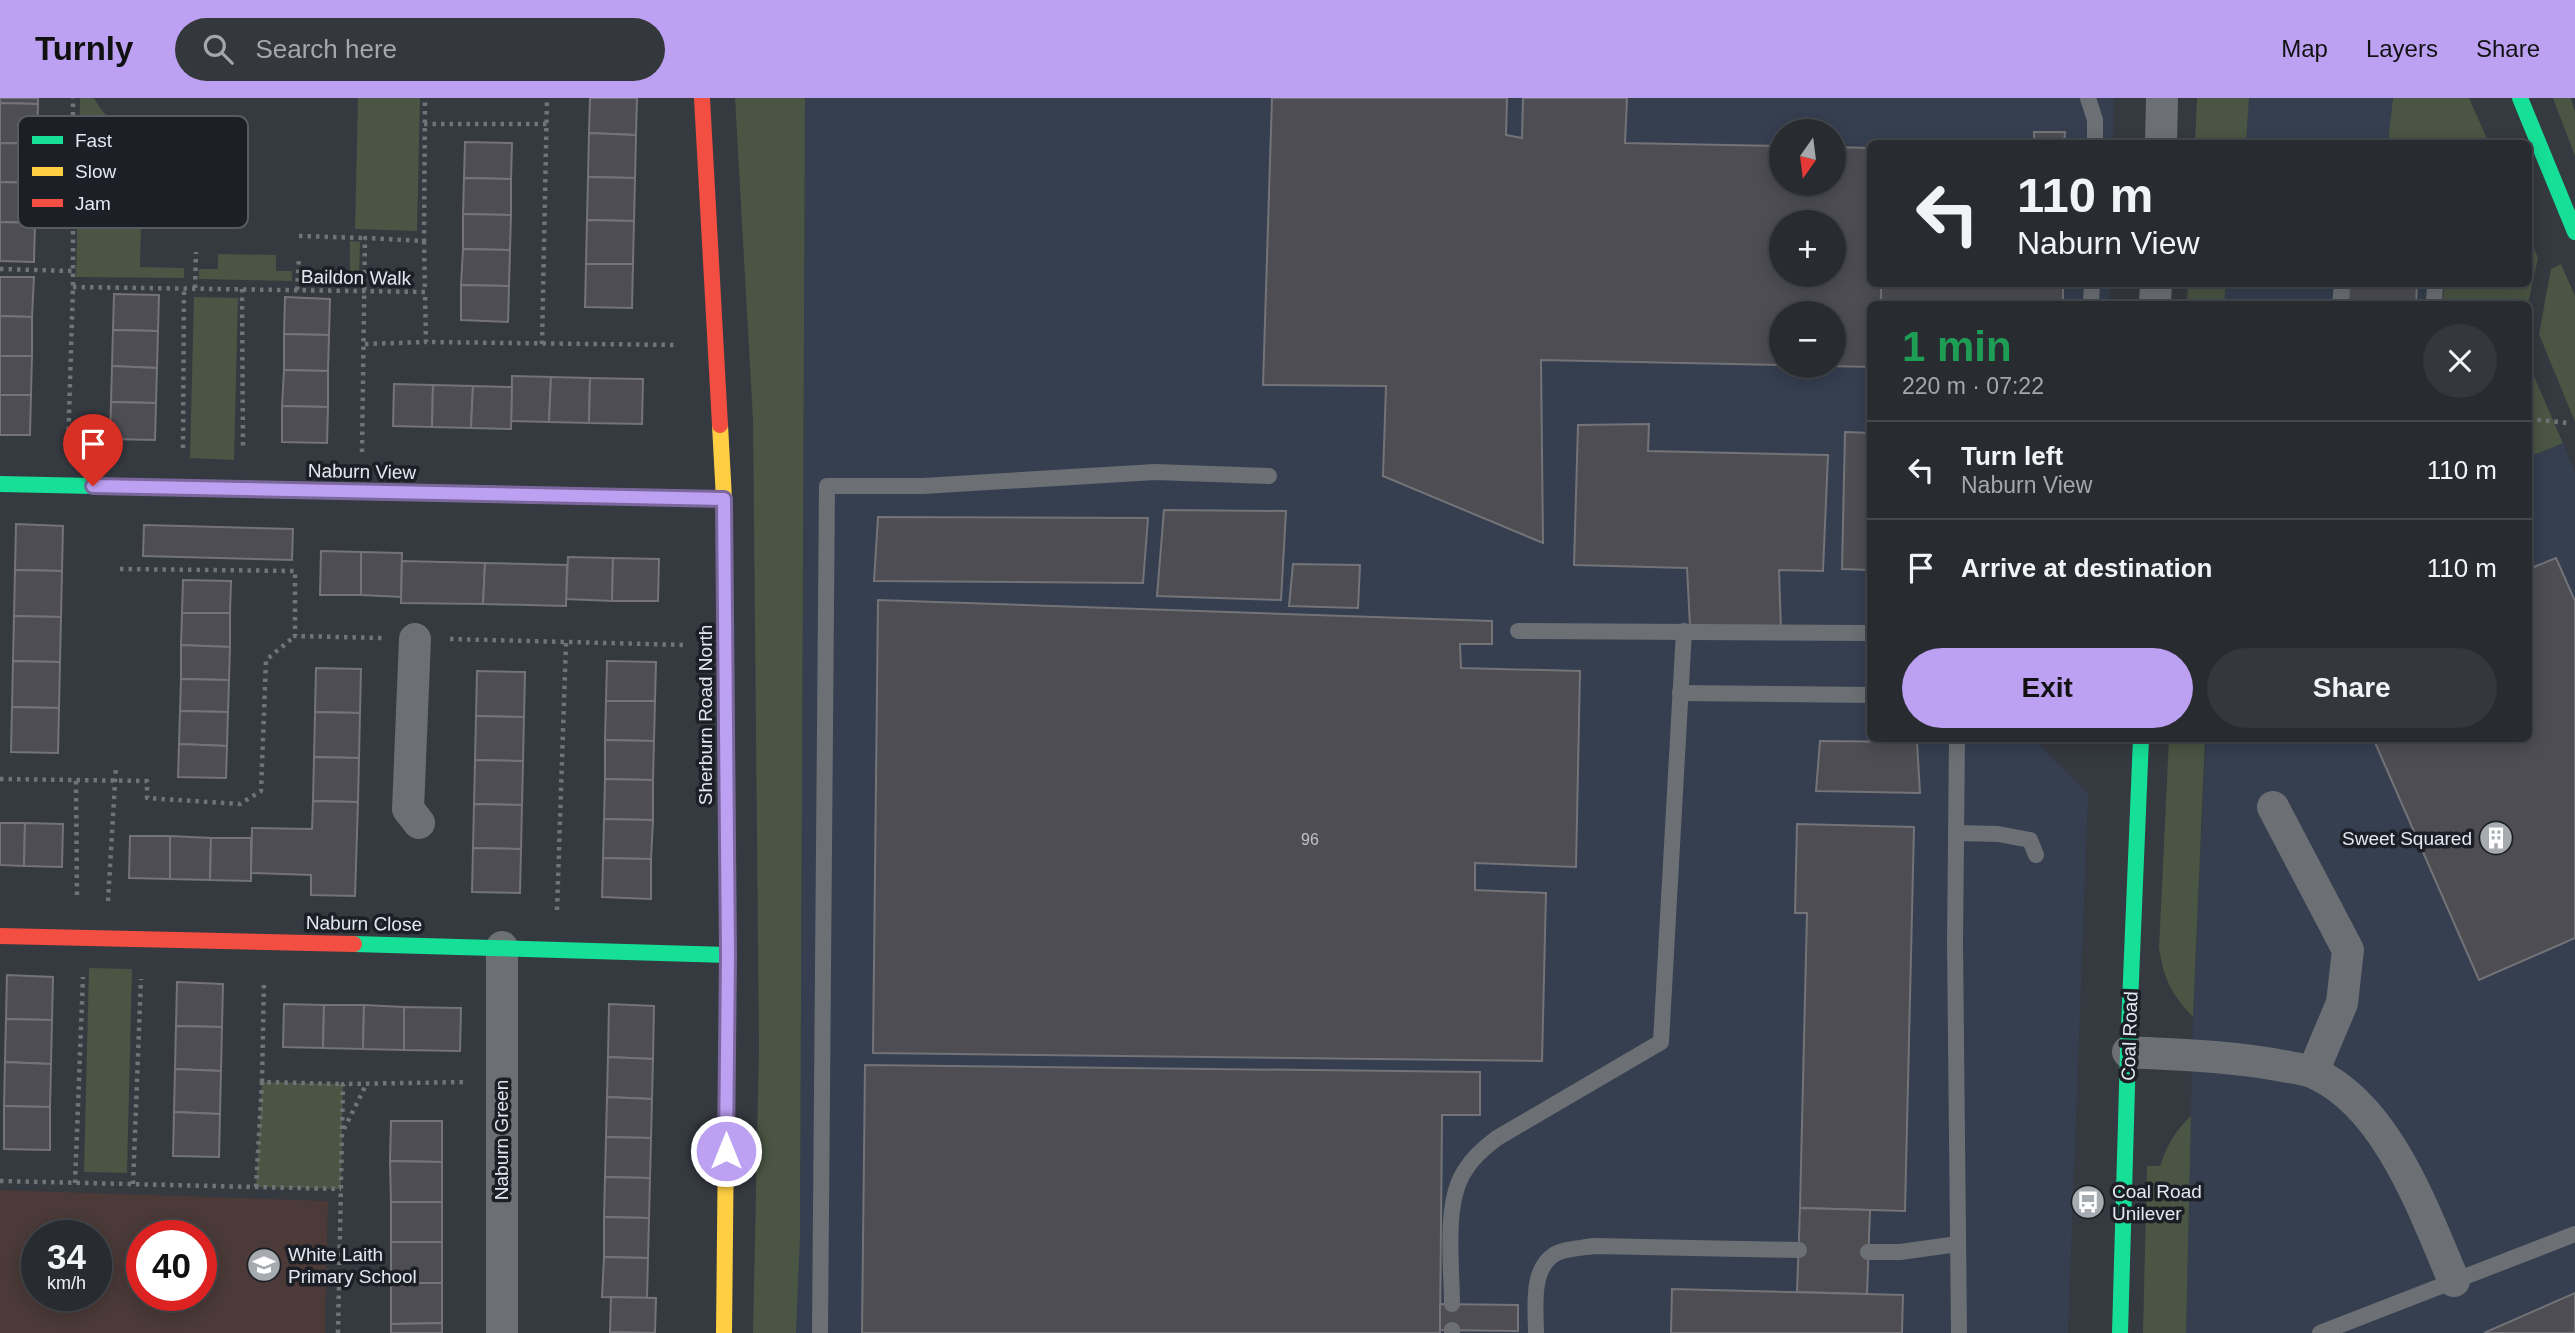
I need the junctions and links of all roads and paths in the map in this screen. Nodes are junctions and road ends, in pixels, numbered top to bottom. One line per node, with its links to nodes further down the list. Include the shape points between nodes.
1 (73, 98): 8 (path)
2 (425, 98): 9 (path)
3 (547, 98): 10 (path)
4 (702, 98): 32 (street, Sherburn Road North)
5 (2088, 98): 11 (lane)
6 (2162, 98): 12 (street)
7 (2520, 98): 14 (street)
8 (73, 116)
9 (424, 124): 10 (path); 17 (path)
10 (547, 124): 31 (path)
11 (2095, 140)
12 (2161, 140)
13 (73, 228): 21 (path)
14 (2575, 232)
15 (299, 236): 16 (path)
16 (365, 238): 17 (path); 27 (path)
17 (424, 241): 28 (path)
18 (196, 252): 24 (path)
19 (299, 257): 26 (path)
20 (0, 269): 21 (path)
21 (73, 271): 22 (path)
22 (73, 287): 23 (path, Baildon Walk); 37 (path)
23 (184, 288): 24 (path, Baildon Walk); 38 (path)
24 (195, 288): 25 (path, Baildon Walk)
25 (242, 289): 26 (path, Baildon Walk); 39 (path)
26 (297, 290): 27 (path, Baildon Walk)
27 (366, 291): 28 (path, Baildon Walk); 30 (path)
28 (425, 292): 29 (path, Baildon Walk)
29 (426, 342): 30 (path); 31 (path)
30 (365, 344): 40 (path)
31 (542, 344): 32 (path)
32 (716, 345): 41 (street, Sherburn Road North)
33 (2532, 419): 34 (path)
34 (2568, 423)
35 (1269, 476): 89 (lane, via 1156,472 923,486 827,486)
36 (0, 484): 37 (street, Naburn View)
37 (67, 486): 38 (street, Naburn View)
38 (182, 487): 39 (street, Naburn View)
39 (243, 490): 40 (street, Naburn View)
40 (362, 491): 41 (street, Naburn View)
41 (724, 499): 67 (street, Sherburn Road North)
42 (1518, 631): 43 (lane)
43 (1684, 631): 44 (lane); 48 (lane)
44 (1867, 633)
45 (295, 636): 55 (path, via 266,660 261,792 240,804 147,798 147,781)
46 (415, 639): 57 (street, via 408,809)
47 (566, 642): 66 (path)
48 (1680, 693): 49 (lane); 85 (lane, via 1661,1042 1478,1152 1455,1193)
49 (1867, 695)
50 (1956, 742): 58 (lane)
51 (2141, 742): 68 (street, Coal Road)
52 (116, 766): 55 (path)
53 (0, 779): 54 (path)
54 (76, 781): 55 (path); 61 (path)
55 (116, 781): 62 (path)
56 (2273, 807): 69 (street, via 2348,950 2342,1003)
57 (419, 823)
58 (1956, 833): 59 (lane, via 2030,840); 81 (lane)
59 (2036, 855)
60 (0, 936): 61 (street, Naburn Close)
61 (77, 938): 62 (street, Naburn Close); 76 (path, via 83,965)
62 (106, 938): 63 (street, Naburn Close)
63 (142, 939): 64 (street, Naburn Close); 77 (path)
64 (265, 942): 65 (street, Naburn Close); 70 (path)
65 (502, 947): 66 (street, Naburn Close); 71 (street, Naburn Green)
66 (556, 949): 67 (street, Naburn Close)
67 (728, 955): 88 (street, Sherburn Road North)
68 (2128, 1052): 69 (street, via 2251,1060); 92 (street, Coal Road)
69 (2313, 1072): 84 (street, via 2361,1107 2393,1150)
70 (262, 1082): 73 (path); 78 (path)
71 (500, 1082): 72 (path); 87 (street, Naburn Green)
72 (367, 1083): 73 (path); 74 (path)
73 (343, 1084): 74 (path)
74 (342, 1133): 79 (path)
75 (0, 1181): 76 (path)
76 (75, 1183): 77 (path)
77 (133, 1184): 78 (path)
78 (256, 1187): 79 (path)
79 (341, 1189): 86 (path)
80 (2575, 1234): 84 (lane)
81 (1958, 1244): 83 (lane); 91 (lane)
82 (1799, 1250): 90 (lane, via 1594,1246 1563,1252 1554,1255 1539,1274)
83 (1868, 1252)
84 (2454, 1282): 93 (lane)
85 (1452, 1304)
86 (338, 1333)
87 (502, 1333)
88 (724, 1333)
89 (820, 1333)
90 (1536, 1333)
91 (1959, 1333)
92 (2120, 1333)
93 (2320, 1333)

